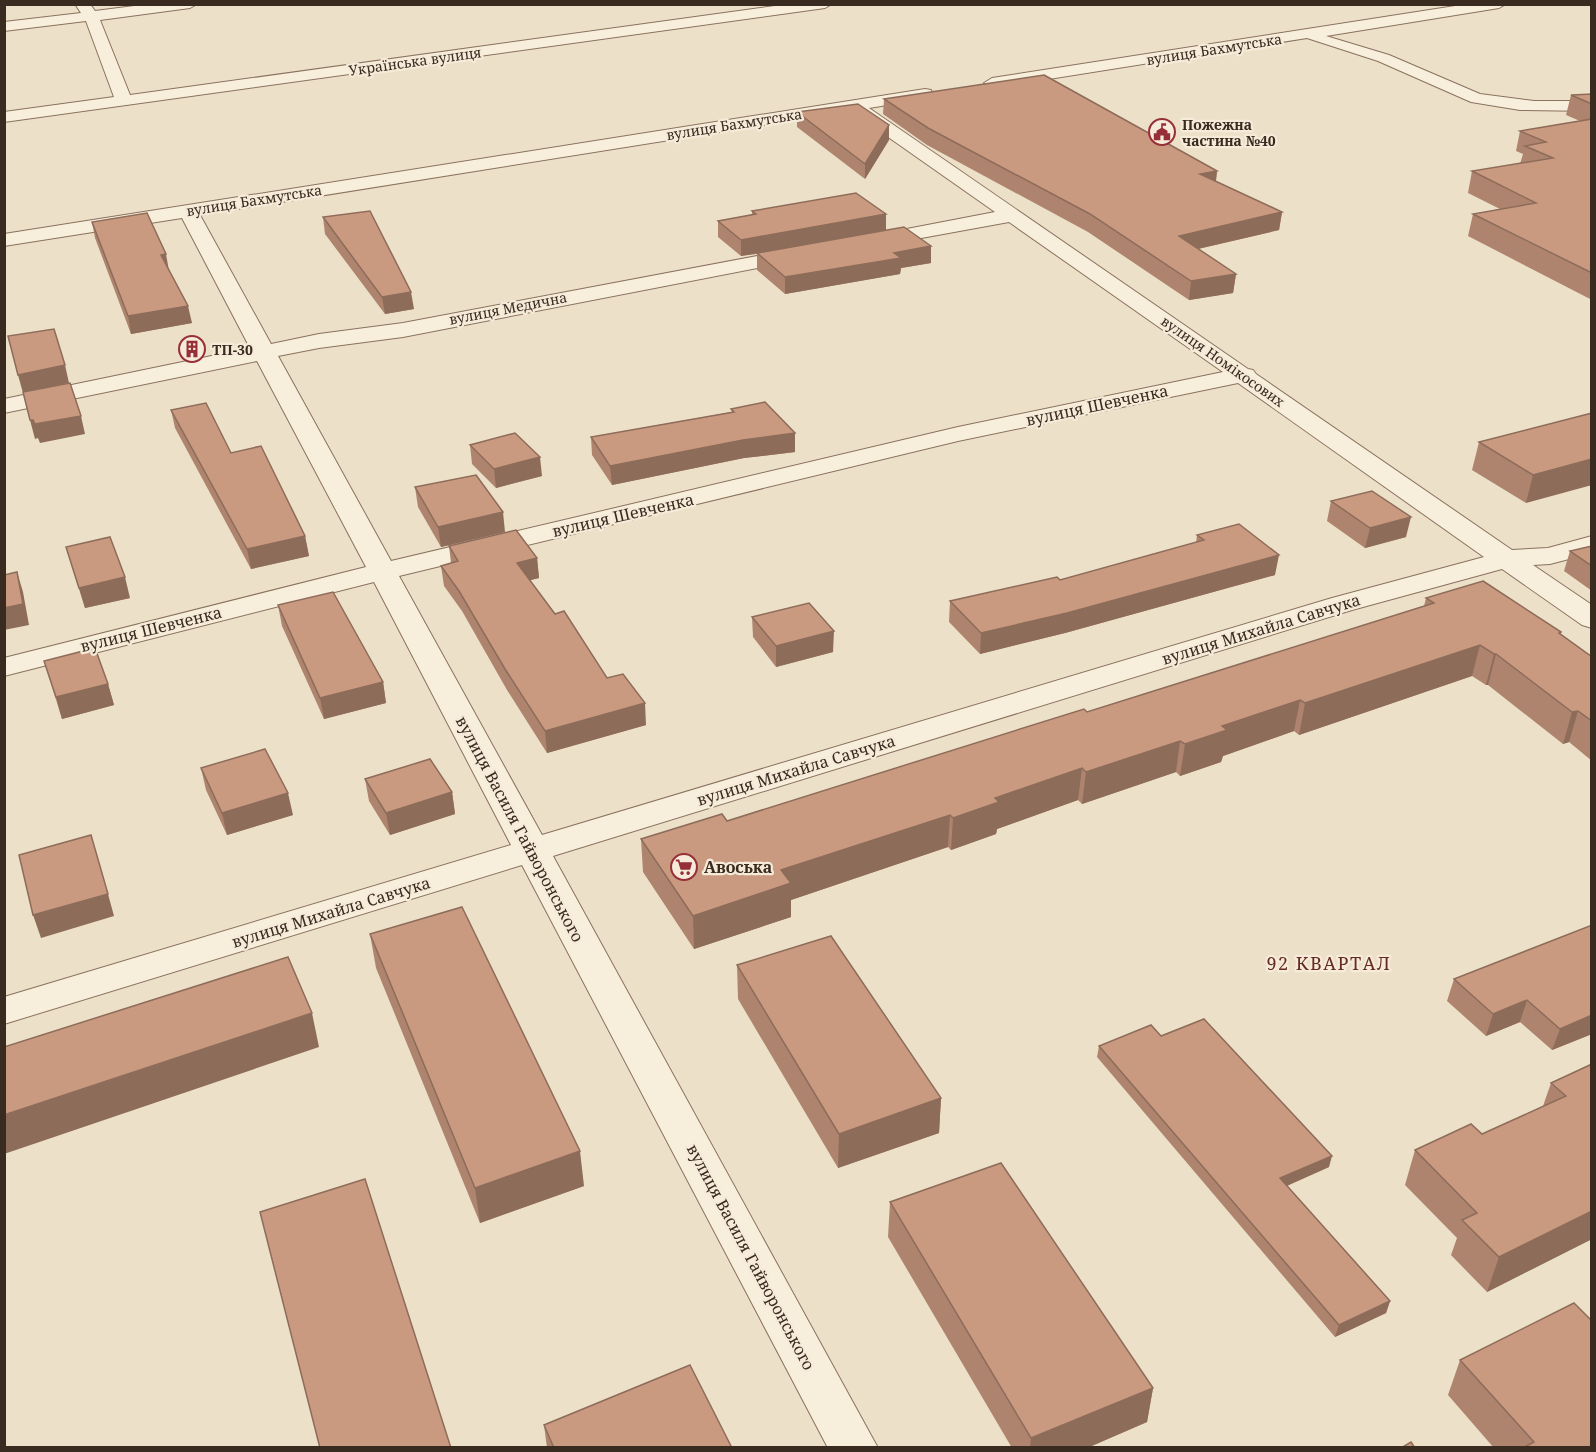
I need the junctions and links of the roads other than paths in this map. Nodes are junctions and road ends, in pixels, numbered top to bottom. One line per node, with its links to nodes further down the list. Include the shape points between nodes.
1 (190, 4): 5 (street)
2 (727, 4): 6 (street)
3 (825, 4): 6 (street, Українська вулиця)
4 (1499, 4): 8 (street, вулиця Бахмутська)
5 (87, 11): 7 (street); 11 (street)
6 (742, 15): 11 (street, Українська вулиця)
7 (4, 27)
8 (1305, 35): 9 (street, вулиця Бахмутська); 13 (street, via 1392,61 1478,98 1529,107)
9 (970, 87)
10 (946, 90): 12 (street, вулиця Бахмутська)
11 (124, 101): 14 (street, Українська вулиця)
12 (854, 105): 15 (street, вулиця Бахмутська); 16 (street, вулиця Номікосових)
13 (1592, 106)
14 (4, 117)
15 (188, 210): 17 (street, вулиця Бахмутська); 20 (street, вулиця Василя Гайворонського)
16 (1013, 215): 18 (street); 21 (street, вулиця Номікосових)
17 (4, 240)
18 (855, 244)
19 (821, 250): 20 (street, вулиця Медична, via 403,330)
20 (264, 352): 22 (street, вулиця Медична); 25 (street, вулиця Василя Гайворонського)
21 (1245, 375): 24 (street, вулиця Номікосових); 25 (street, вулиця Шевченка, via 958,434)
22 (4, 406)
23 (1592, 544): 24 (street, вулиця Михайла Савчука, via 1550,556)
24 (1507, 559): 26 (street, вулиця Номікосових); 28 (street, вулиця Михайла Савчука, via 1342,604)
25 (381, 572): 27 (street, вулиця Шевченка); 28 (street, вулиця Василя Гайворонського)
26 (1592, 619)
27 (4, 667)
28 (532, 851): 29 (street, вулиця Михайла Савчука); 30 (street, вулиця Василя Гайворонського)
29 (4, 1011)
30 (854, 1448)

